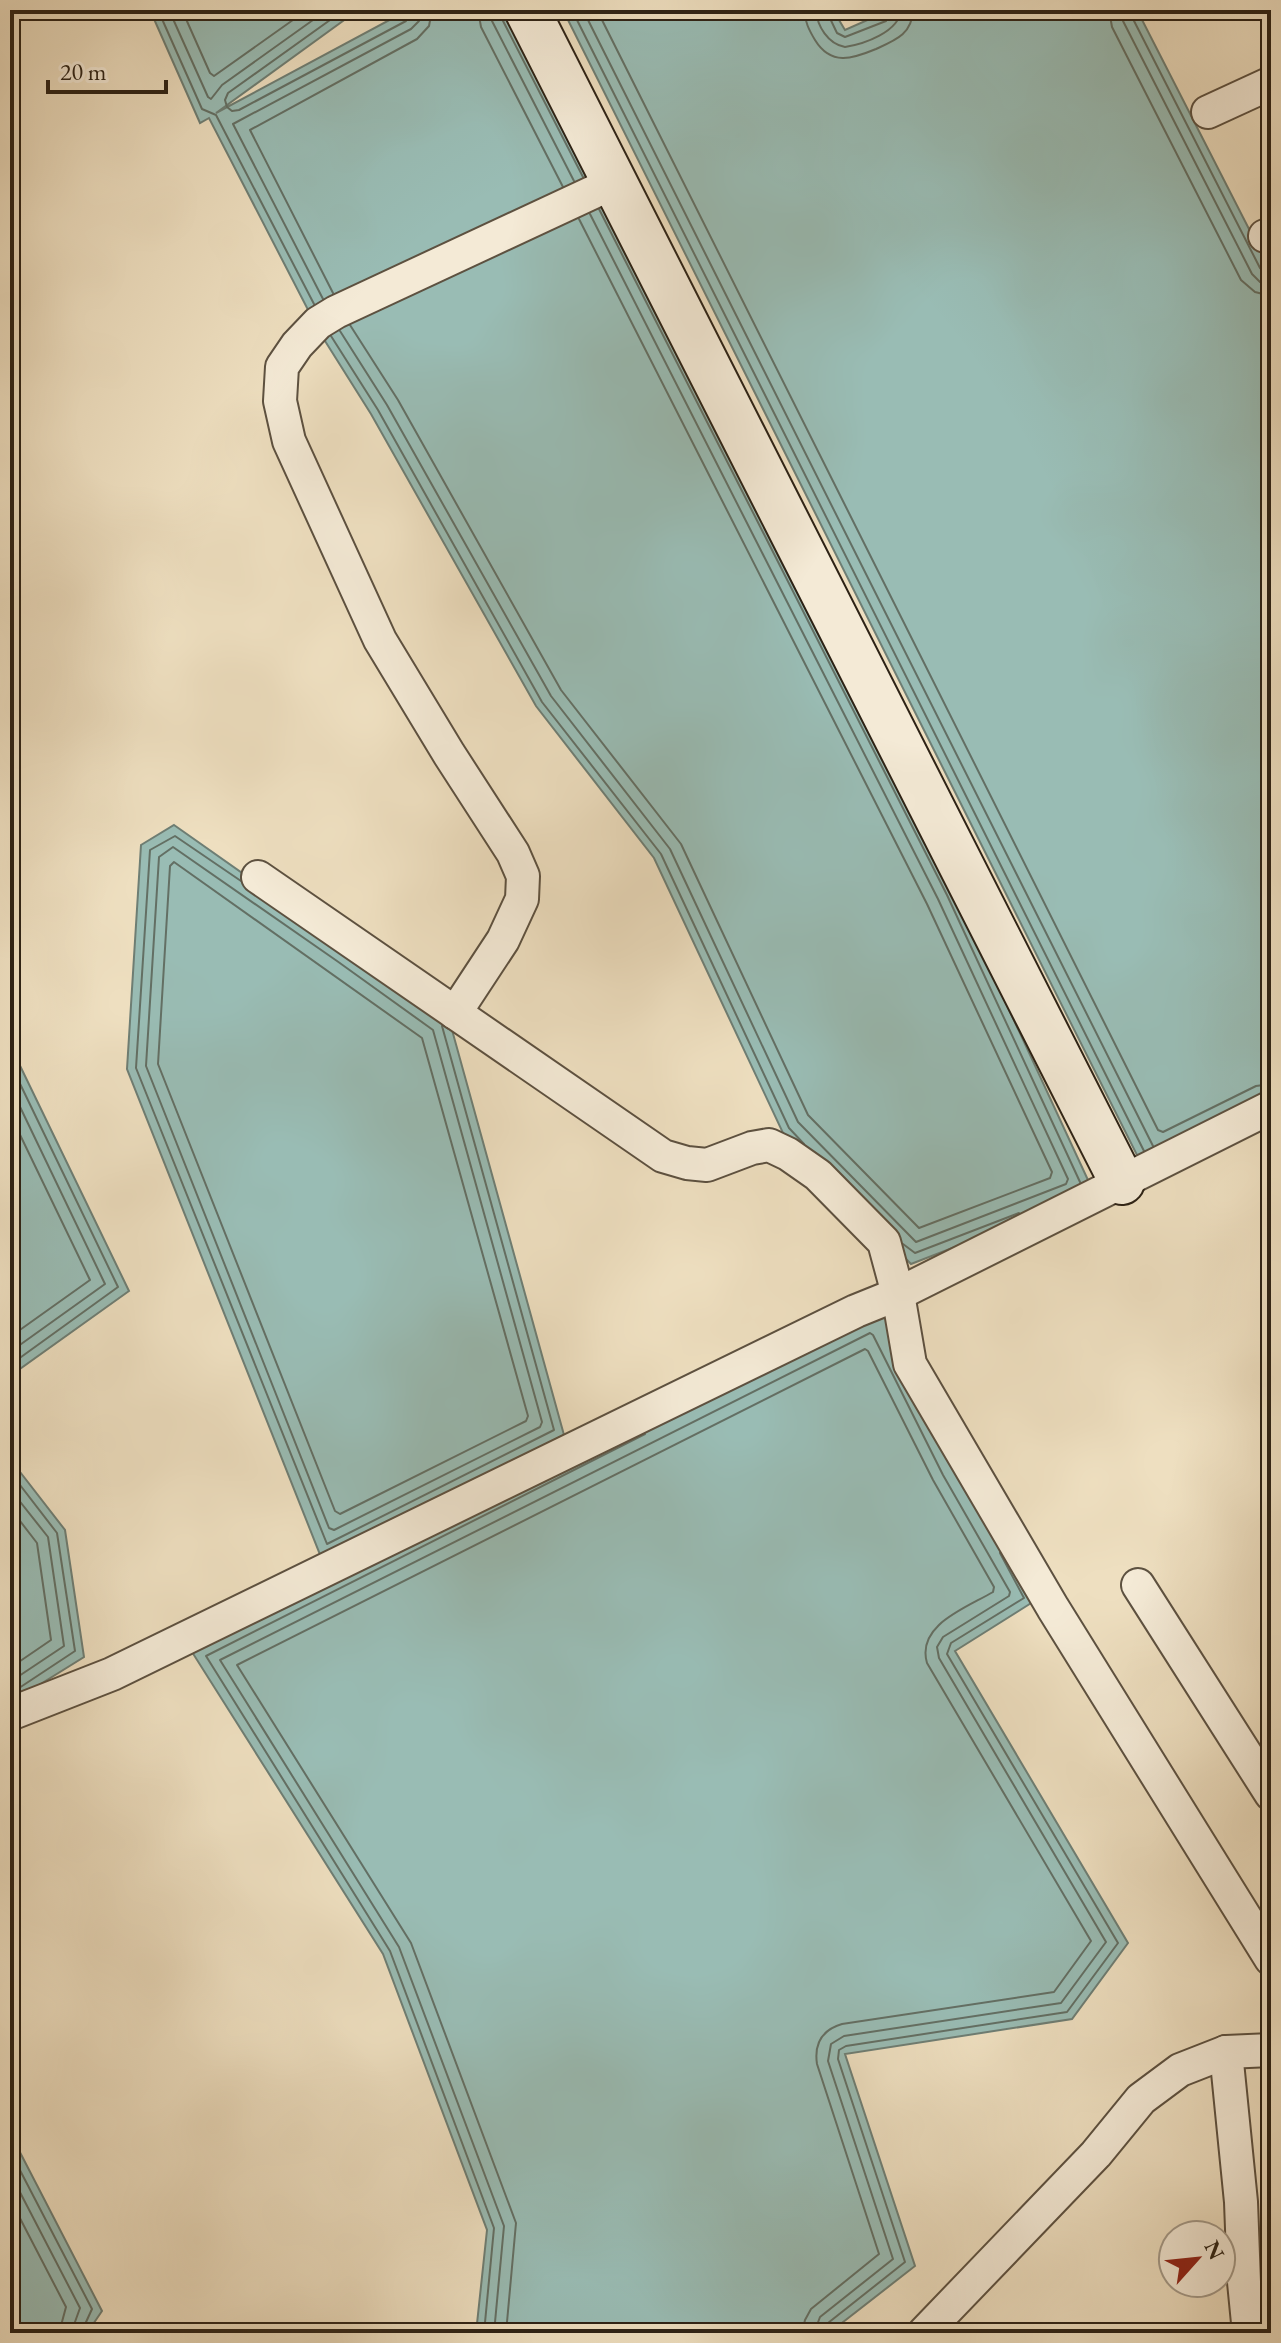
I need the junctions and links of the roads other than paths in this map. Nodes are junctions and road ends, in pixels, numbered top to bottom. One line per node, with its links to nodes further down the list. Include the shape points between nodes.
1 (527, 10): 4 (street)
2 (1271, 83): 3 (street)
3 (1208, 112)
4 (615, 182): 6 (street, via 336,312 318,323 282,367 280,401 289,441 380,640 523,876 522,899 503,940); 8 (street)
5 (258, 877): 6 (street)
6 (455, 1013): 9 (street, via 663,1156 707,1165 769,1145 788,1154 818,1175 884,1242)
7 (1271, 1107): 8 (street)
8 (1122, 1182): 9 (street)
9 (898, 1294): 11 (street, via 112,1674); 13 (street, via 910,1364 1053,1608)
10 (1138, 1585): 12 (street)
11 (10, 1714)
12 (1271, 1794)
13 (1271, 1959)
14 (1271, 2050): 15 (street)
15 (1226, 2052): 16 (street, via 1241,2202); 17 (street, via 1180,2070 1141,2099 1096,2154)
16 (1245, 2326)
17 (924, 2333)

